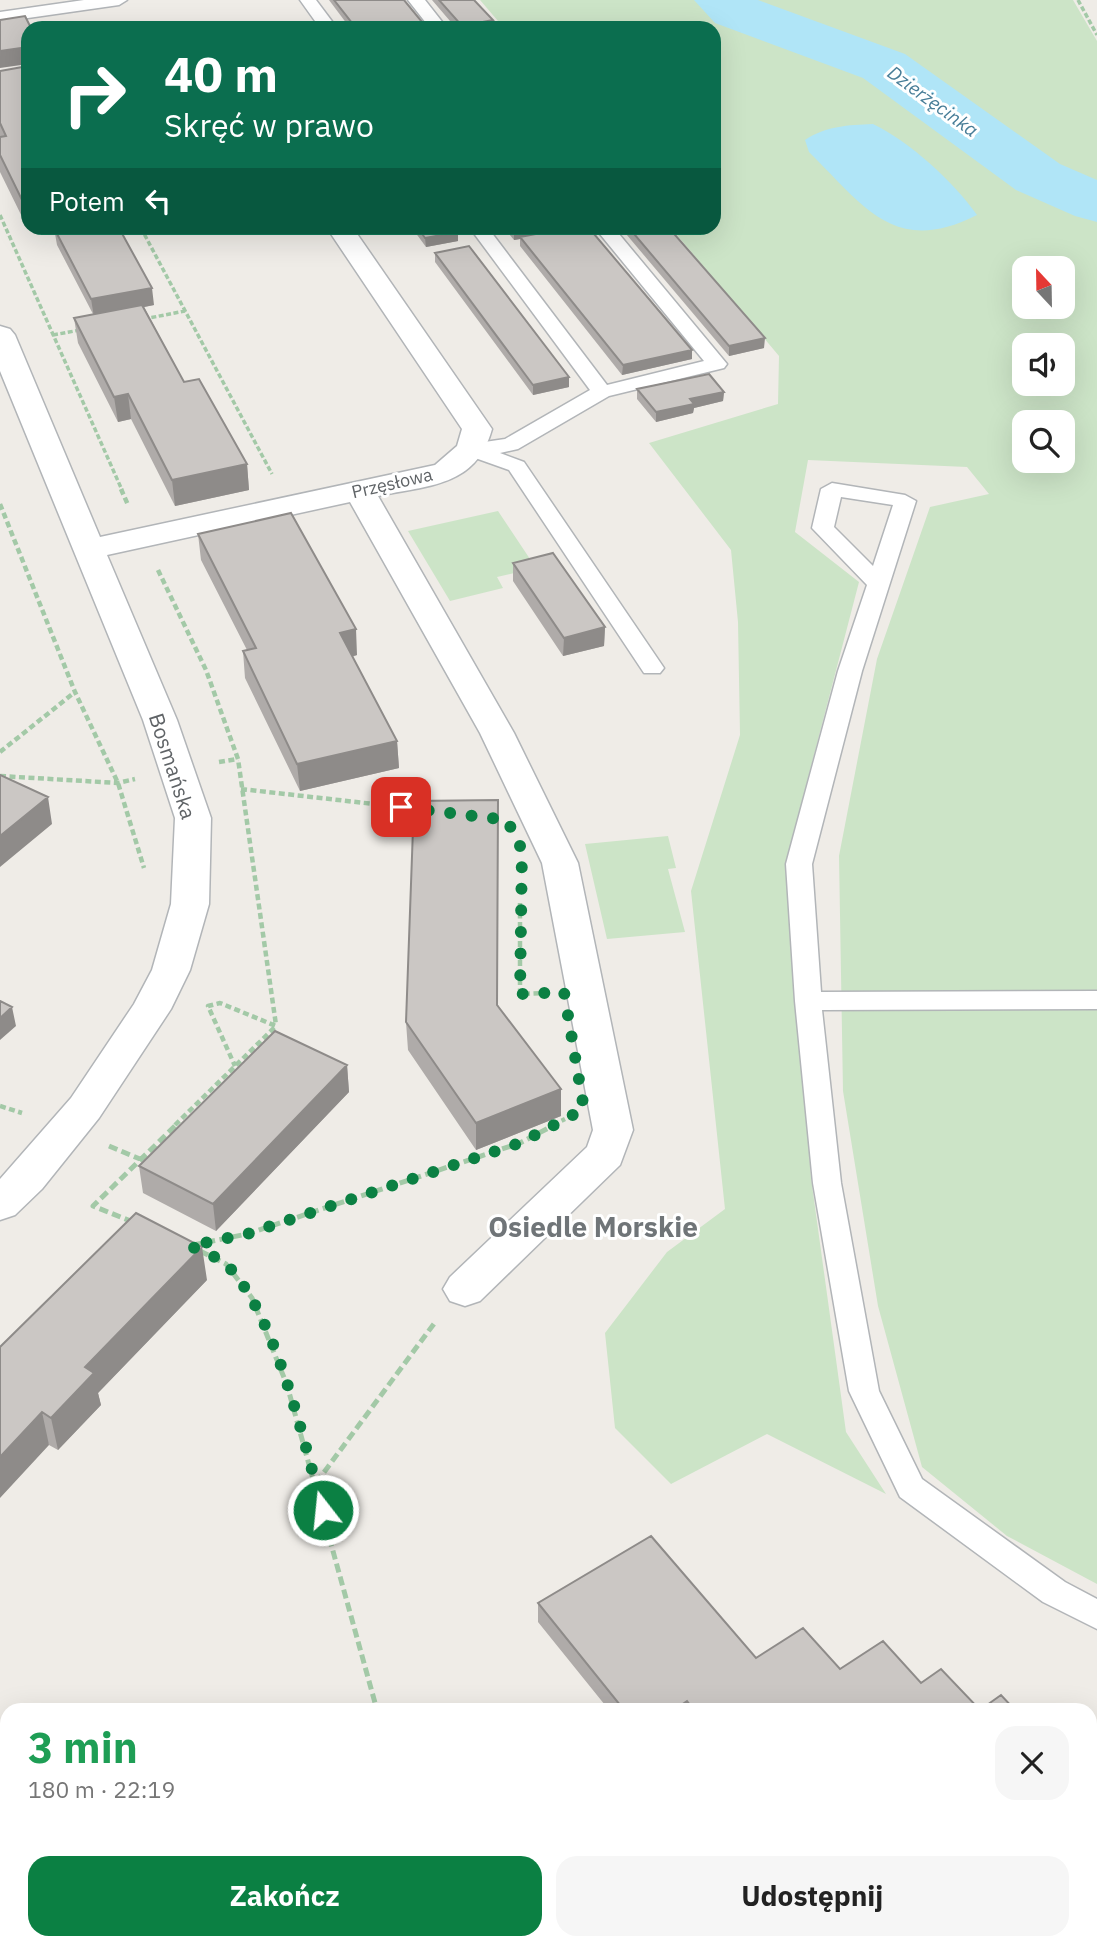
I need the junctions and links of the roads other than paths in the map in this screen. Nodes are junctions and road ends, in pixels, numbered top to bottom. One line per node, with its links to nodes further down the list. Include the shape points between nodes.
1 (119, 0): 4 (lane)
2 (308, 0): 6 (lane)
3 (416, 0): 7 (lane)
4 (36, 5): 5 (lane)
5 (0, 17)
6 (324, 21)
7 (433, 21)
8 (345, 235): 13 (street, via 477,429)
9 (484, 235): 12 (lane)
10 (610, 235): 12 (lane, via 717,364)
11 (0, 335): 15 (street, Bosmańska)
12 (602, 391): 13 (lane, via 511,445)
13 (471, 450): 14 (street, Przęsłowa, via 444,472); 17 (lane, via 517,466)
14 (360, 491): 15 (street, Przęsłowa); 21 (street, via 497,733 560,863 613,1130 605,1154)
15 (89, 549): 20 (street, Bosmańska, via 160,720 193,818 190,904 171,970 151,1009 85,1108)
16 (878, 584): 18 (lane, via 799,864)
17 (652, 668)
18 (808, 1000): 19 (lane); 22 (lane, via 827,1183 864,1391 911,1488 1054,1592)
19 (1097, 1000)
20 (9, 1182)
21 (465, 1289)
22 (1097, 1615)

